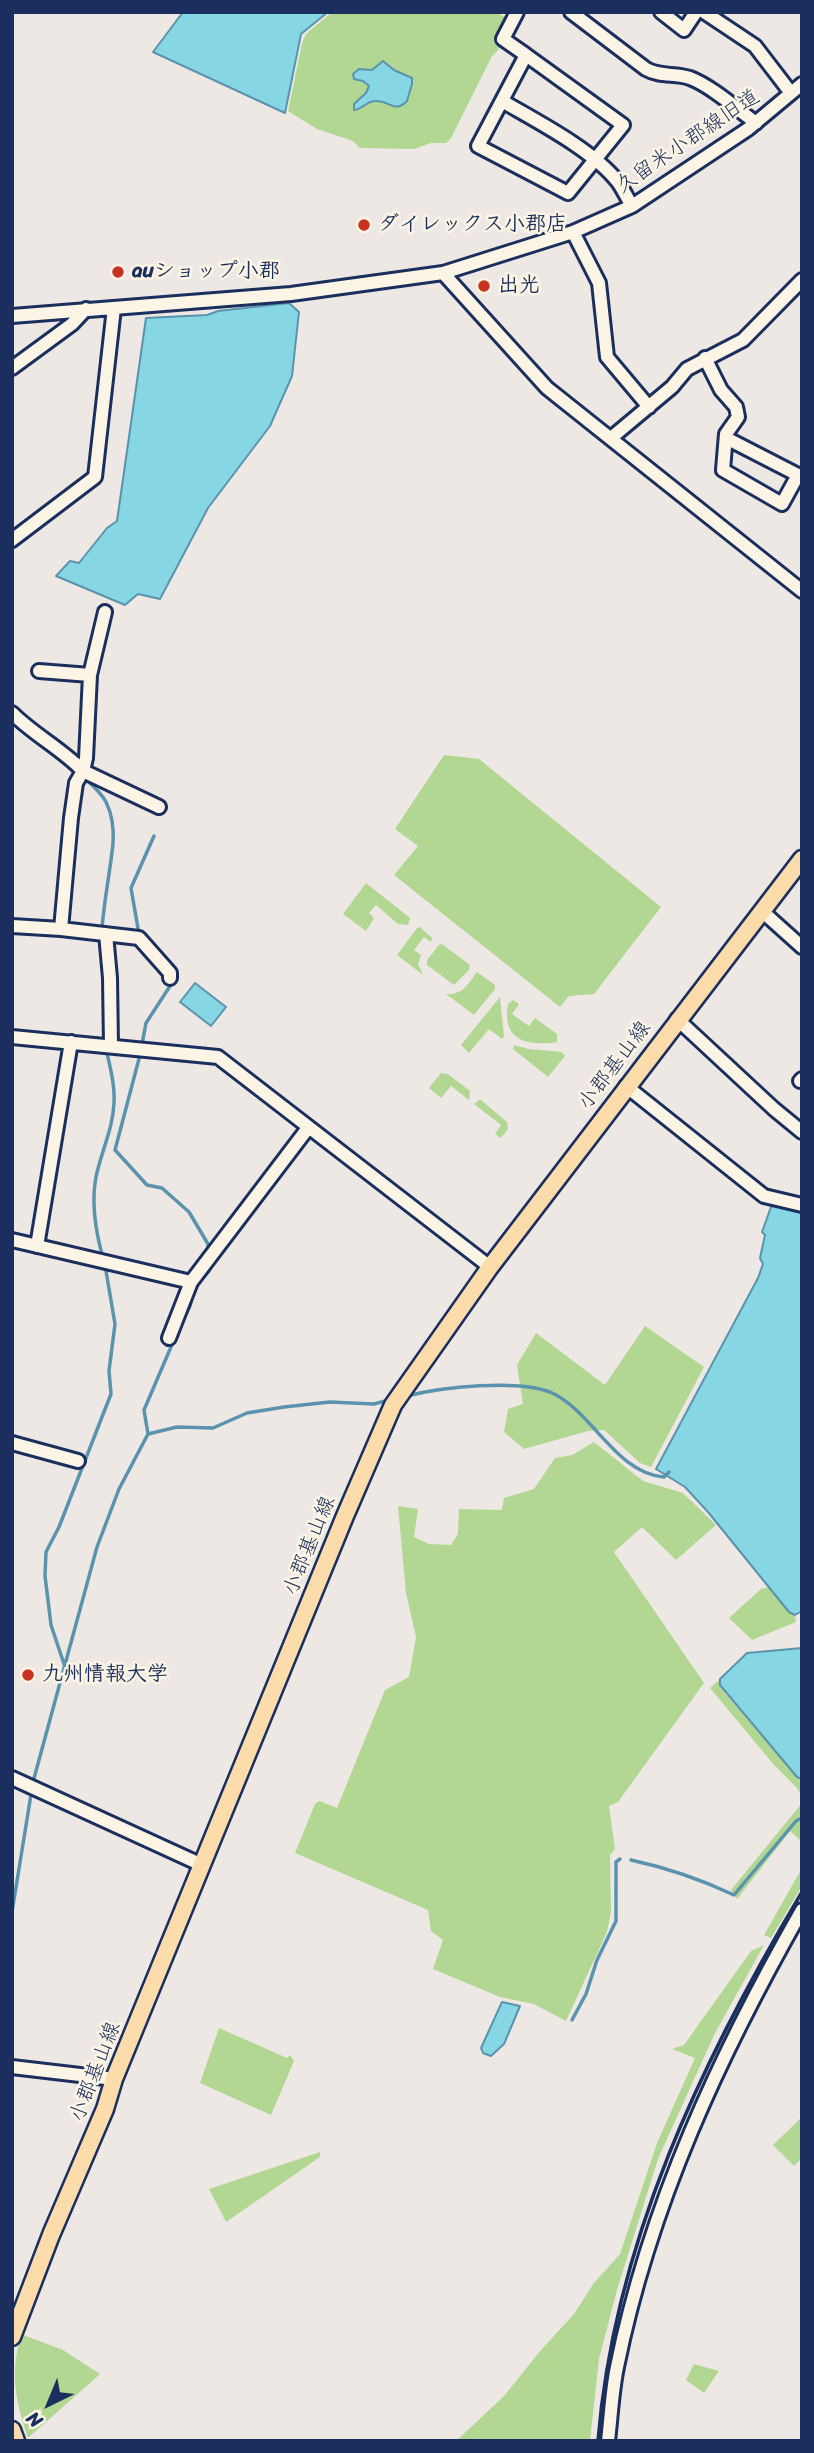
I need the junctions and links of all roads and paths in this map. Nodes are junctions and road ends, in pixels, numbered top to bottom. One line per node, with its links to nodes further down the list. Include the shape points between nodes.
1 (517, 12): 6 (street, via 503,40)
2 (570, 12): 10 (street, via 646,69 696,81)
3 (661, 12): 4 (street, via 684,30)
4 (695, 12)
5 (704, 12): 8 (street, via 757,48)
6 (526, 55): 9 (street); 11 (street, via 623,125)
7 (802, 84): 8 (street, 久留米小郡線旧道)
8 (791, 93): 10 (street, 久留米小郡線旧道)
9 (502, 101): 11 (street); 11 (street, via 478,146 568,194)
10 (756, 123): 12 (street, 久留米小郡線旧道)
11 (596, 161): 12 (street, via 618,182)
12 (632, 206): 13 (street, 久留米小郡線旧道)
13 (573, 232): 14 (street, 久留米小郡線旧道); 21 (street, via 599,283 607,357)
14 (443, 273): 16 (street, 久留米小郡線旧道, via 291,294); 22 (street, via 547,388)
15 (802, 280): 19 (street, via 743,340)
16 (114, 308): 17 (street, 久留米小郡線旧道); 24 (street, via 95,477)
17 (86, 309): 18 (street, 久留米小郡線旧道); 20 (street)
18 (12, 316)
19 (705, 358): 21 (street, via 687,369); 23 (street, via 721,390 736,407 738,417)
20 (12, 368)
21 (649, 407): 22 (street)
22 (611, 438): 25 (street)
23 (726, 438): 23 (street, via 723,470 782,504 798,475)
24 (12, 540)
25 (802, 591)
26 (105, 612): 28 (street)
27 (39, 671): 28 (street)
28 (90, 676): 30 (street)
29 (12, 713): 30 (street)
30 (83, 771): 31 (street); 35 (street, via 76,783)
31 (159, 807)
32 (802, 859): 33 (main road, 小郡基山線)
33 (763, 912): 37 (street); 39 (main road, 小郡基山線)
34 (12, 926): 35 (street)
35 (61, 929): 36 (street)
36 (106, 934): 38 (street, via 139,937); 42 (street)
37 (802, 947)
38 (170, 978)
39 (677, 1019): 43 (main road, 小郡基山線); 45 (street)
40 (12, 1037): 41 (street)
41 (71, 1042): 42 (street); 48 (street)
42 (111, 1046): 44 (street, via 218,1057)
43 (626, 1086): 46 (street, via 764,1196); 49 (main road, 小郡基山線)
44 (308, 1128): 49 (street); 50 (street)
45 (802, 1132)
46 (802, 1205)
47 (12, 1240): 48 (street)
48 (37, 1246): 50 (street)
49 (489, 1267): 55 (main road, 小郡基山線, via 398,1398)
50 (191, 1282): 51 (street)
51 (169, 1338)
52 (12, 1443): 53 (street)
53 (78, 1461)
54 (12, 1778): 55 (street)
55 (202, 1865): 58 (main road, 小郡基山線)
56 (802, 1910): 62 (street, via 754,1994 683,2150 641,2268 617,2369)
57 (12, 2067): 58 (street)
58 (114, 2079): 59 (main road, 小郡基山線)
59 (12, 2337)
60 (12, 2430): 61 (main road)
61 (16, 2441)
62 (608, 2441)

